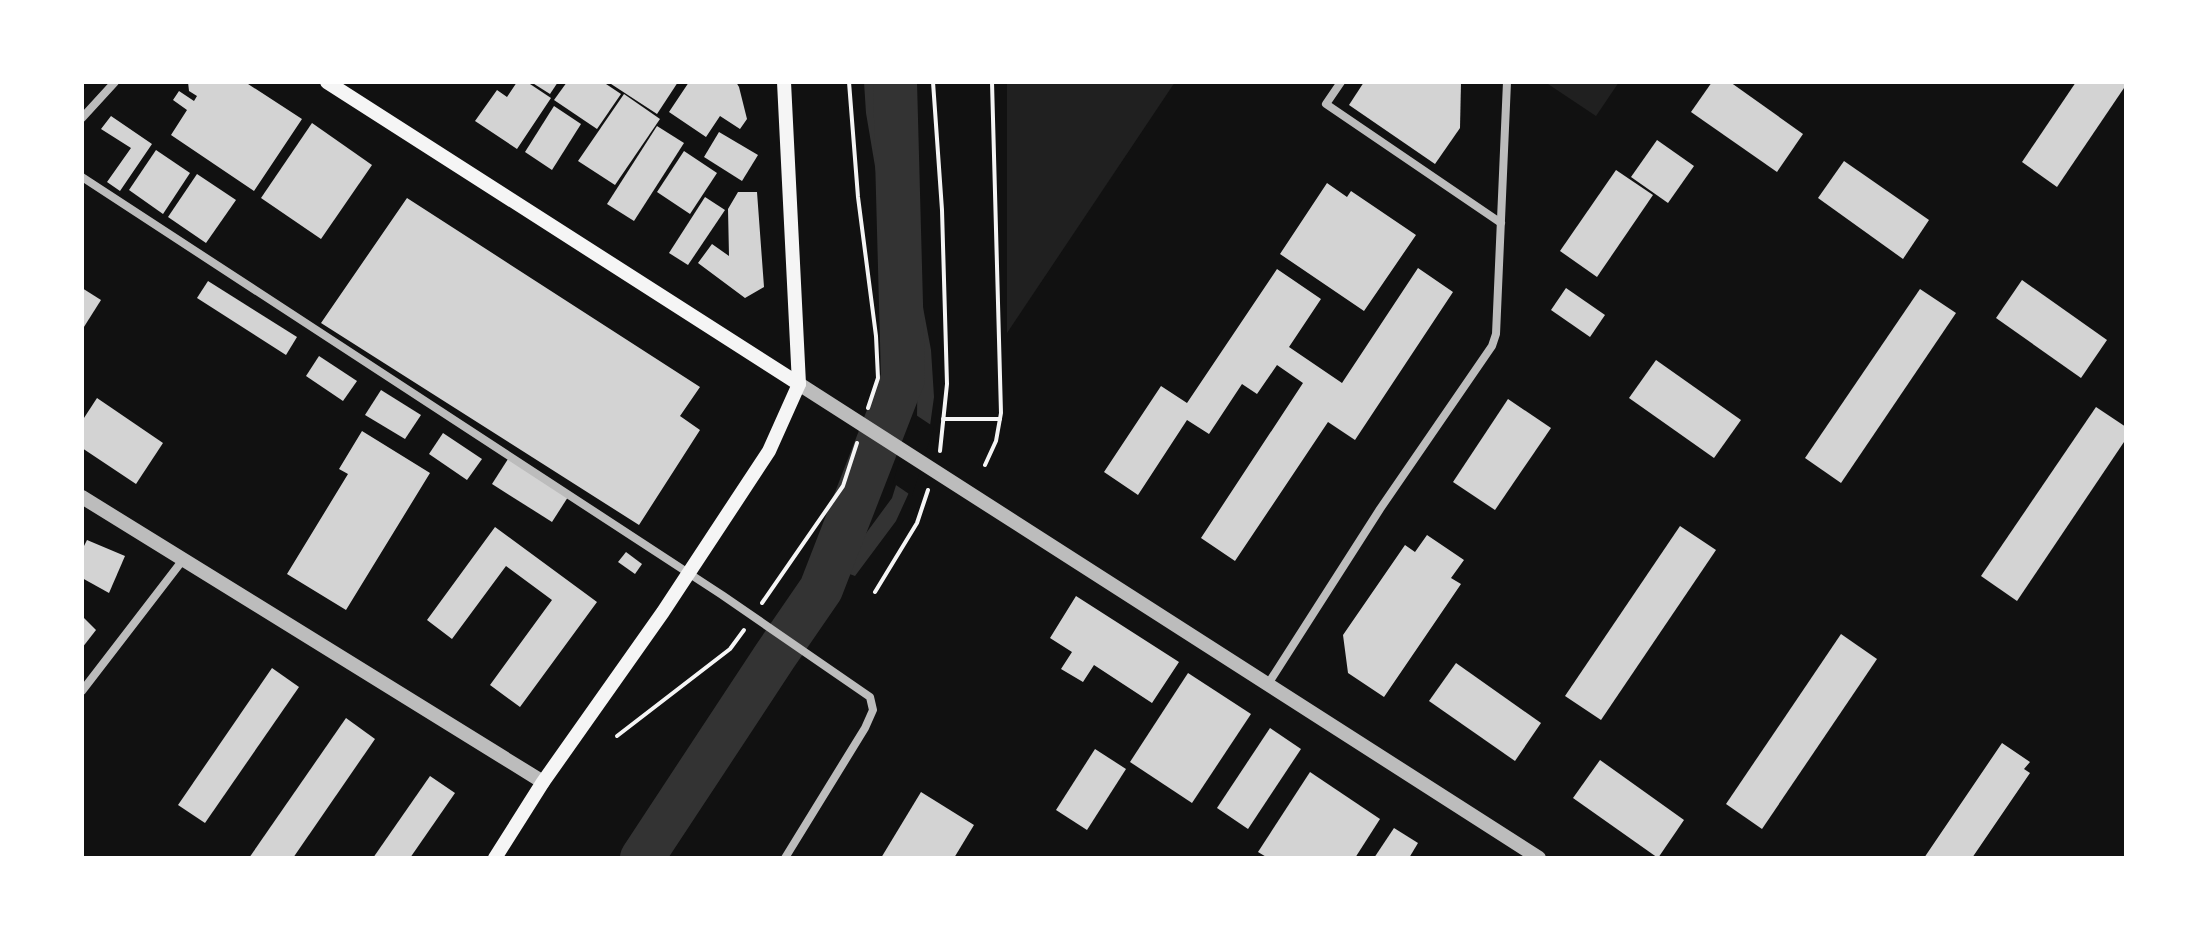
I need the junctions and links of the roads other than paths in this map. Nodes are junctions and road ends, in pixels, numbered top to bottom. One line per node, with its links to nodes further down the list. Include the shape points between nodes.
1 (115, 82): 6 (street)
2 (327, 82): 9 (main road)
3 (784, 82): 9 (main road)
4 (1341, 82): 8 (street, via 1326,104)
5 (1507, 82): 8 (street)
6 (82, 118)
7 (82, 177): 12 (street)
8 (1501, 223): 13 (street, via 1492,346)
9 (799, 384): 12 (main road, via 769,451); 13 (street)
10 (82, 497): 11 (street)
11 (182, 561): 14 (street); 15 (street)
12 (688, 573): 15 (main road); 17 (street, via 870,697 873,710 865,728)
13 (1268, 684): 18 (street)
14 (82, 691)
15 (543, 782): 16 (main road)
16 (495, 858)
17 (785, 858)
18 (1539, 858)

